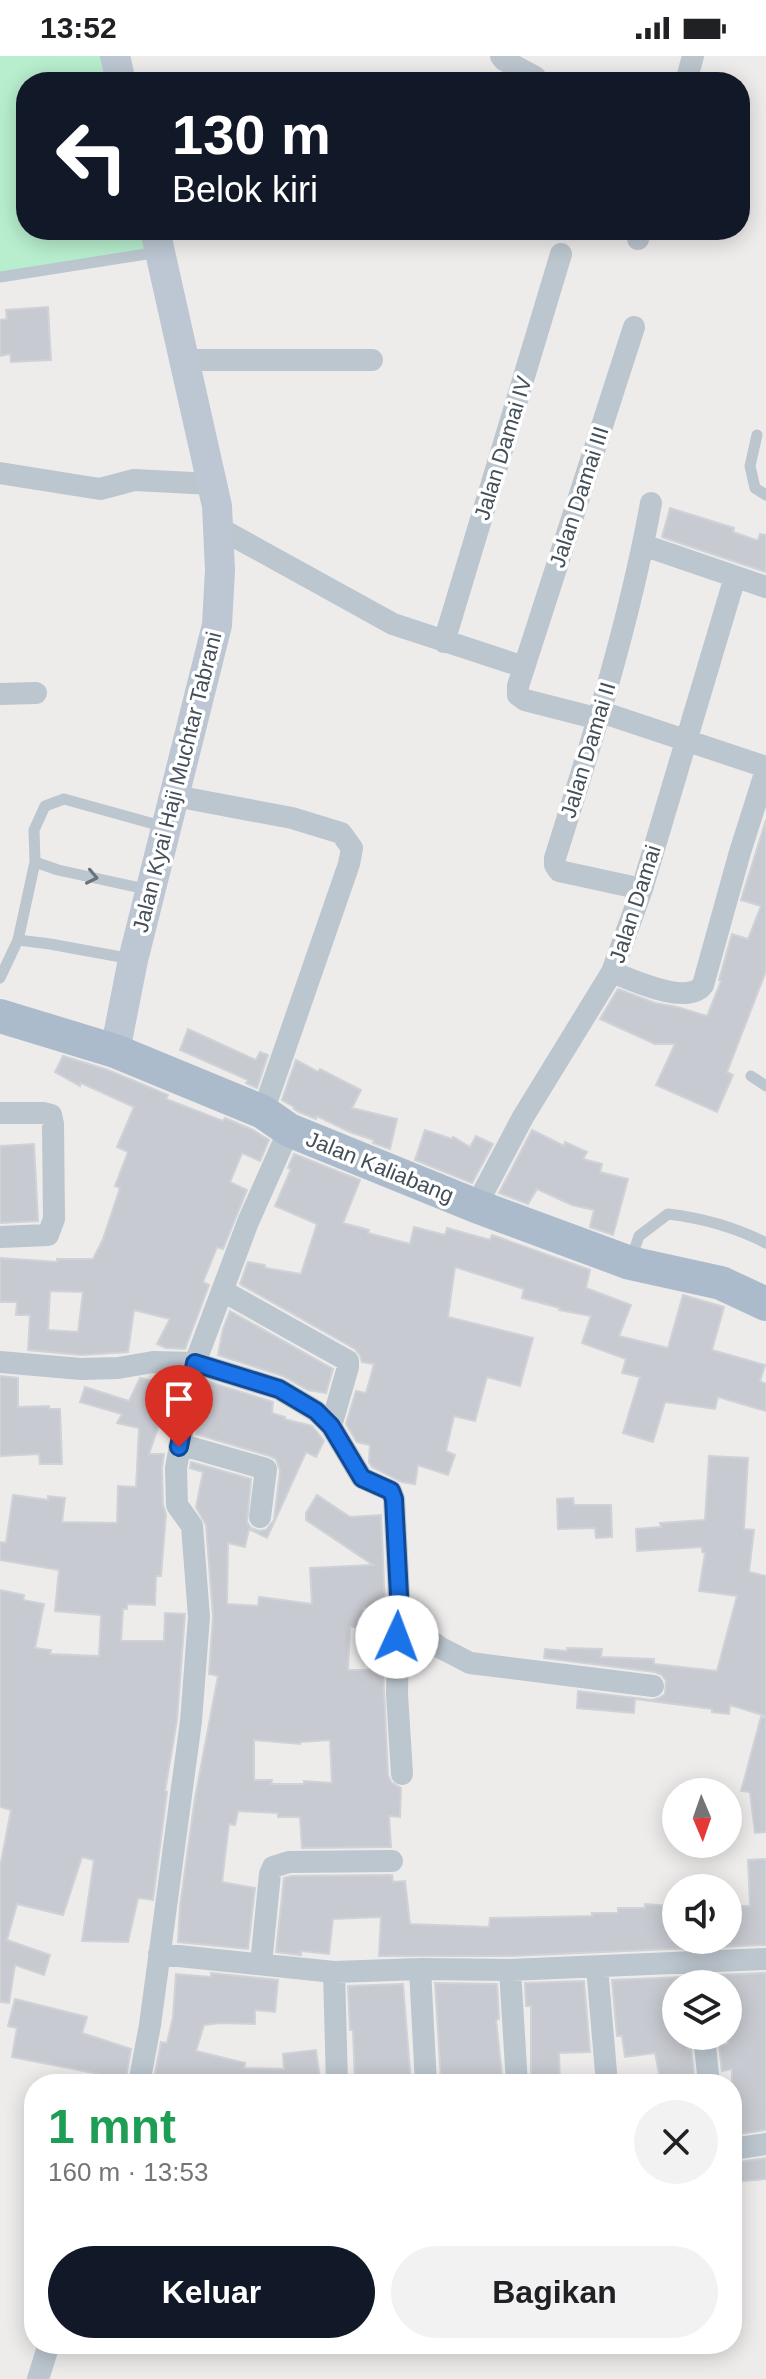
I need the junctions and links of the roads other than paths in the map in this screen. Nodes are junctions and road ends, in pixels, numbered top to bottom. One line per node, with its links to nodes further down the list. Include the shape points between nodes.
1 (501, 56): 2 (street)
2 (526, 72)
3 (157, 241): 5 (lane); 7 (street, Jalan Kyai Haji Muchtar Tabrani)
4 (561, 254): 18 (street, Jalan Damai IV)
5 (0, 277)
6 (634, 327): 19 (street, Jalan Damai III)
7 (184, 360): 8 (street); 11 (street, Jalan Kyai Haji Muchtar Tabrani)
8 (372, 360)
9 (757, 435): 12 (lane, via 750,466 755,488)
10 (0, 473): 11 (street, via 100,489 134,480)
11 (212, 484): 14 (street, Jalan Kyai Haji Muchtar Tabrani)
12 (766, 495)
13 (651, 503): 15 (street, Jalan Damai II)
14 (219, 528): 18 (street, via 400,627); 25 (street, Jalan Kyai Haji Muchtar Tabrani, via 217,625)
15 (643, 545): 16 (street); 22 (street, Jalan Damai II)
16 (735, 577): 17 (street); 23 (street, Jalan Damai)
17 (766, 587)
18 (444, 642): 19 (street)
19 (524, 667): 22 (street, Jalan Damai III, via 518,695 525,700)
20 (36, 693): 21 (street)
21 (0, 694)
22 (600, 715): 23 (street); 28 (street, Jalan Damai II, via 555,865 559,871)
23 (686, 739): 24 (street); 28 (street, Jalan Damai)
24 (766, 769): 32 (street, via 703,985 690,993 671,992)
25 (175, 796): 26 (street, Jalan Kyai Haji Muchtar Tabrani); 39 (street, via 292,818 341,833 352,848)
26 (166, 827): 27 (lane, via 55,801 45,806 34,830); 29 (street, Jalan Kyai Haji Muchtar Tabrani)
27 (35, 862): 29 (lane, one-way to 29); 30 (lane)
28 (642, 889): 32 (street, Jalan Damai)
29 (150, 890): 31 (street, Jalan Kyai Haji Muchtar Tabrani)
30 (18, 940): 31 (lane); 33 (lane)
31 (133, 960): 35 (street, Jalan Kyai Haji Muchtar Tabrani)
32 (612, 972): 40 (street, Jalan Damai, via 523,1117)
33 (0, 978)
34 (0, 1016): 35 (main road, Jalan Kaliabang)
35 (115, 1051): 39 (main road, Jalan Kaliabang)
36 (751, 1076): 37 (lane)
37 (766, 1086)
38 (0, 1113): 41 (street, via 51,1115 54,1219 48,1235)
39 (276, 1121): 40 (main road, Jalan Kaliabang); 44 (street)
40 (476, 1206): 43 (main road, Jalan Kaliabang)
41 (0, 1237)
42 (766, 1243): 43 (lane, via 668,1214 639,1236)
43 (630, 1263): 45 (main road, Jalan Kaliabang, via 721,1283)
44 (223, 1291): 47 (street); 48 (street, via 348,1361)
45 (766, 1304)
46 (0, 1362): 47 (street, via 81,1369)
47 (195, 1363): 48 (street, via 287,1392); 49 (street)
48 (331, 1426): 51 (street, via 362,1478 391,1491 394,1499)
49 (179, 1447): 50 (street, via 266,1469); 55 (street, via 175,1494 192,1526 199,1617 191,1721)
50 (260, 1517)
51 (398, 1617): 52 (street, via 470,1663); 53 (street)
52 (653, 1686)
53 (402, 1774)
54 (392, 1861): 57 (street, via 289,1862 273,1867)
55 (159, 1954): 57 (street); 65 (street)
56 (766, 1959): 61 (street)
57 (261, 1964): 62 (street)
58 (597, 1967): 60 (street); 63 (street); 69 (street)
59 (420, 1969): 60 (street); 62 (street); 67 (street)
60 (510, 1970): 68 (street)
61 (715, 1970)
62 (334, 1972): 66 (street)
63 (662, 1972)
64 (705, 2050): 70 (street)
65 (141, 2074)
66 (337, 2074)
67 (425, 2074)
68 (516, 2074)
69 (606, 2074)
70 (708, 2074)
71 (766, 2144): 72 (street)
72 (742, 2148)
73 (46, 2354): 74 (street)
74 (38, 2379)

